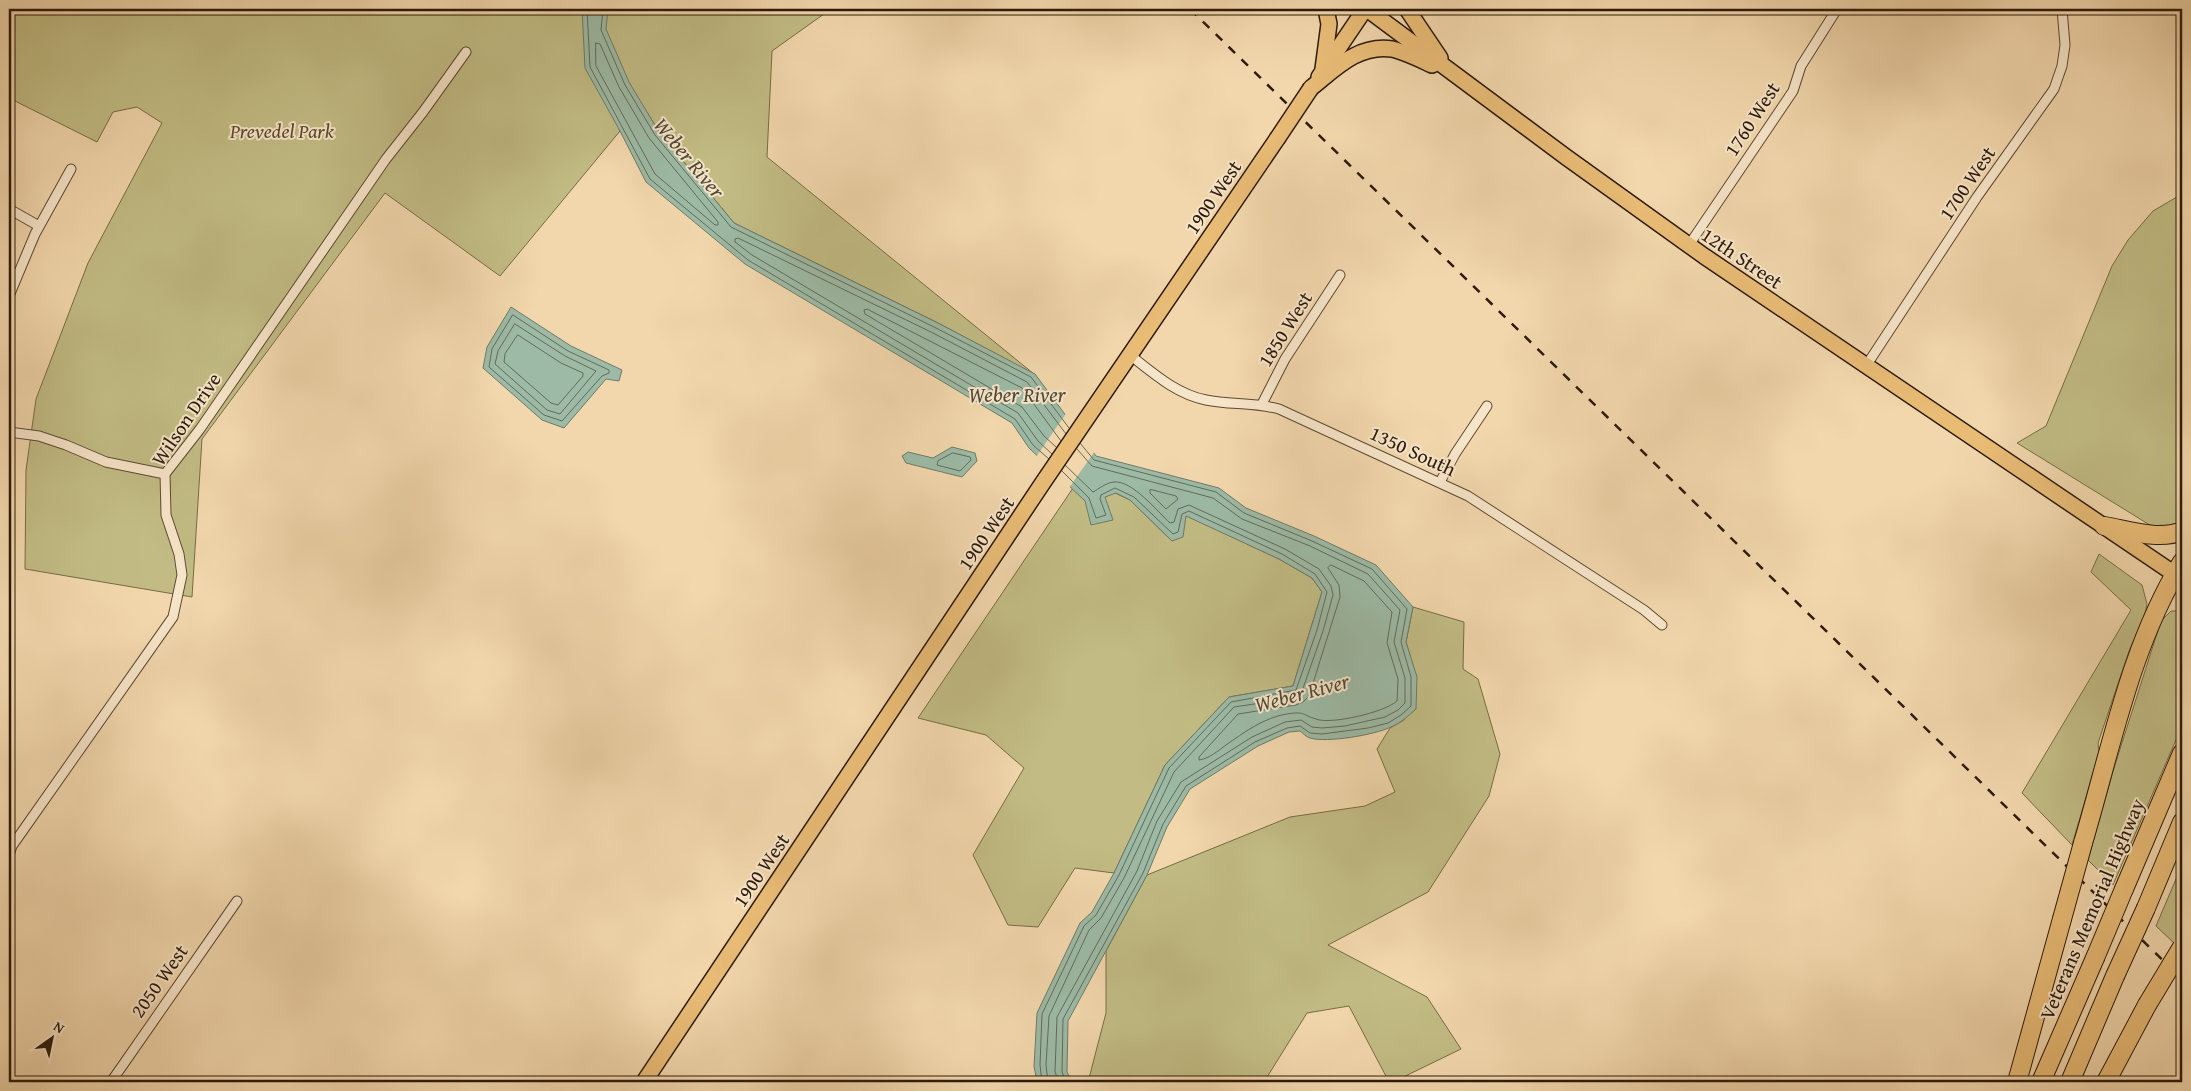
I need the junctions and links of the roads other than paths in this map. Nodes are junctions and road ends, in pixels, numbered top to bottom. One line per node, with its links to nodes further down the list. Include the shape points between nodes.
1 (1326, 9): 7 (main road, via 1329,24)
2 (1366, 9): 7 (main road, 1900 West); 8 (main road, 12th Street)
3 (1407, 9): 8 (main road)
4 (1837, 9): 13 (street, 1760 West, via 1801,66 1793,91)
5 (2062, 9): 17 (street, 1700 West, via 2065,45 2054,89 1977,197)
6 (466, 52): 21 (street, Wilson Drive, via 386,159 200,429)
7 (1323, 71): 9 (main road, 1900 West)
8 (1452, 73): 9 (main road, via 1393,49 1374,48 1352,57); 13 (main road, 12th Street)
9 (1311, 88): 16 (main road, 1900 West, bridge)
10 (71, 169): 12 (street)
11 (9, 209): 12 (street)
12 (39, 226): 15 (street)
13 (1689, 245): 17 (main road, 12th Street)
14 (1340, 276): 18 (street, 1850 West, via 1285,359)
15 (9, 296)
16 (1130, 355): 18 (street, 1350 South, via 1186,394 1206,401); 33 (main road, 1900 West)
17 (1866, 366): 23 (main road, 12th Street)
18 (1262, 404): 22 (street, 1350 South)
19 (1487, 406): 22 (street)
20 (9, 432): 21 (street, via 39,436 106,462)
21 (165, 474): 29 (street, Wilson Drive, via 166,515 179,554 182,575 173,617 12,846)
22 (1440, 482): 26 (street, 1350 South, via 1468,496 1644,610)
23 (2104, 526): 24 (highway, via 2161,535); 25 (main road, 12th Street)
24 (2182, 531)
25 (2180, 572): 34 (highway, bridge, via 2160,601 2124,699)
26 (1662, 625)
27 (2182, 753): 35 (highway, Veterans Memorial Highway, bridge)
28 (2182, 822): 36 (highway, bridge)
29 (9, 855)
30 (237, 901): 32 (street, 2050 West)
31 (2182, 947): 37 (highway, bridge)
32 (111, 1082)
33 (645, 1082)
34 (2017, 1082)
35 (2041, 1082)
36 (2070, 1082)
37 (2106, 1082)

